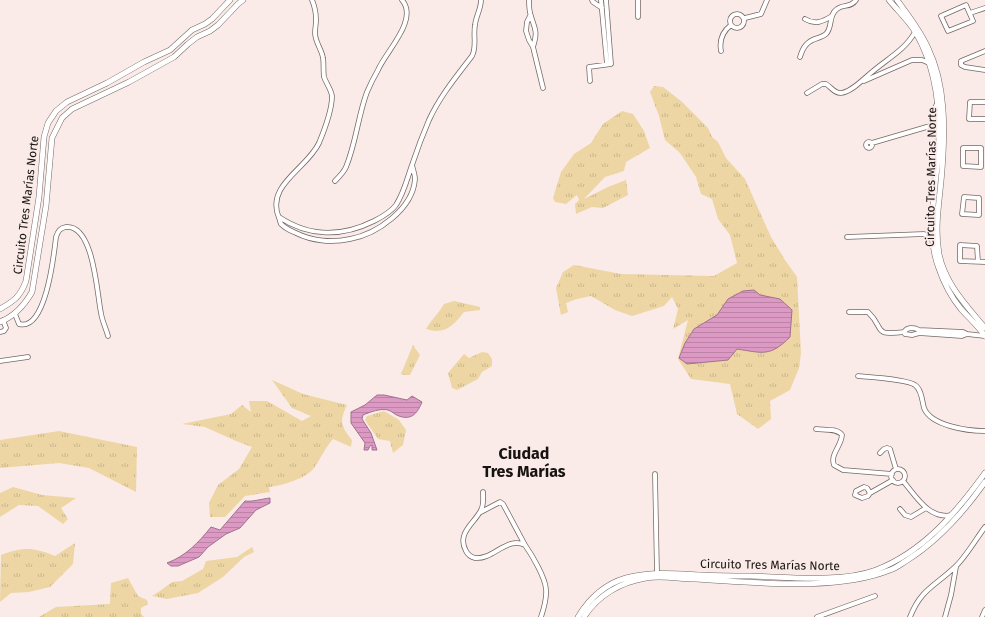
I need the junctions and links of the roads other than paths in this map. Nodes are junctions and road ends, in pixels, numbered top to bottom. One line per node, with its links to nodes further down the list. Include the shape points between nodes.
1 (230, 0): 56 (street, Circuito Tres Marías Norte, via 212,19 192,30 170,50 67,102 56,111 48,123 44,137 39,197 26,281 22,293)
2 (244, 0): 60 (street, Circuito Tres Marías Norte, via 218,25 188,44 174,57 72,109 62,118 52,138 46,206 34,284 32,292)
3 (312, 0): 49 (street, via 316,10 315,32 323,58 324,77 332,96 318,144 280,189 276,202 276,213)
4 (402, 0): 46 (street, via 406,4 407,20 381,63 367,93 346,168)
5 (480, 0): 45 (street, via 481,7 475,24 475,50 442,94)
6 (529, 0): 18 (street)
7 (592, 0): 16 (street)
8 (601, 0): 16 (street)
9 (606, 0): 16 (street)
10 (638, 0): 20 (street)
11 (767, 0): 21 (street, via 761,14)
12 (856, 0): 19 (street, via 852,5 837,9)
13 (889, 0): 24 (street, Circuito Tres Marías Norte)
14 (897, 0): 37 (street, Circuito Tres Marías Norte, via 912,20 933,59)
15 (985, 8): 17 (street)
16 (604, 10): 33 (street, via 607,64 589,67)
17 (970, 13): 17 (street, via 966,5 941,16 948,31 972,21)
18 (530, 16): 25 (street, via 536,30); 25 (street, via 526,31)
19 (832, 16): 22 (street, via 816,23); 28 (street, via 826,34 808,42)
20 (638, 17)
21 (744, 18): 23 (street, via 745,24 741,28 735,29); 23 (street, via 740,14 734,14 730,19)
22 (805, 20)
23 (731, 25): 26 (street, via 722,35)
24 (915, 32): 29 (street); 30 (street, Circuito Tres Marías Norte)
25 (533, 47): 35 (street)
26 (721, 51)
27 (985, 51): 32 (street, via 961,60 961,65)
28 (800, 57)
29 (888, 61): 31 (street); 34 (street)
30 (929, 63): 31 (street, via 912,60); 38 (street, Circuito Tres Marías Norte)
31 (894, 68): 34 (street)
32 (985, 70)
33 (590, 81)
34 (862, 82): 36 (street, via 844,93 836,93 826,84)
35 (543, 88)
36 (807, 93)
37 (942, 101): 38 (street); 57 (street, Circuito Tres Marías Norte, via 944,122 937,234 939,255)
38 (937, 102): 41 (street); 42 (street, Circuito Tres Marías Norte)
39 (985, 102): 40 (street, via 970,102 969,119)
40 (985, 119)
41 (930, 126): 42 (street); 43 (street)
42 (938, 131): 50 (street, Circuito Tres Marías Norte, via 938,163)
43 (872, 143)
44 (983, 158): 44 (street, via 981,148 963,148 963,166 981,167)
45 (412, 164): 49 (street, via 396,206 386,215 356,229 325,233 303,228); 49 (street, via 415,178 406,204 386,223 363,235 335,241 318,240 288,230 281,224)
46 (335, 181)
47 (979, 206): 47 (street, via 980,198 964,197 962,214 979,214); 48 (street)
48 (985, 206)
49 (279, 217)
50 (932, 226): 51 (street); 53 (street, Circuito Tres Marías Norte)
51 (924, 234): 52 (street); 53 (street)
52 (847, 237)
53 (933, 240): 57 (street, Circuito Tres Marías Norte, via 938,266 946,285)
54 (978, 262): 54 (street, via 960,261 960,245 977,246); 55 (street)
55 (985, 262)
56 (11, 303): 58 (street, Circuito Tres Marías Norte); 60 (street)
57 (962, 306): 62 (street, Circuito Tres Marías Norte)
58 (0, 309)
59 (849, 312): 64 (street, via 868,312 884,333)
60 (16, 313): 61 (street, Circuito Tres Marías Norte); 67 (street, via 16,320 22,325 36,317 49,282 56,237 61,228 70,227 85,239 91,255 101,314)
61 (2, 321): 63 (street, via 6,328)
62 (982, 329): 66 (street); 68 (street, Circuito Tres Marías Norte)
63 (0, 332)
64 (904, 332): 65 (street, via 908,335); 65 (street, via 912,328)
65 (919, 332): 66 (street)
66 (974, 335): 68 (street)
67 (108, 336)
68 (985, 336)
69 (28, 357): 70 (street)
70 (0, 361)
71 (858, 376): 73 (street, via 915,384 925,409 933,418 958,429)
72 (816, 429): 78 (street, via 833,430 842,435 842,441 833,456 837,468)
73 (985, 431)
74 (880, 453): 75 (street, via 884,449 890,449)
75 (896, 469): 78 (street); 80 (street, via 904,472)
76 (985, 473): 87 (street, Circuito Tres Marías Norte)
77 (655, 474): 91 (street)
78 (892, 474): 79 (street)
79 (893, 480): 80 (street); 83 (street)
80 (903, 481): 84 (street)
81 (985, 482): 93 (street, Circuito Tres Marías Norte, via 959,515 931,543 892,570 836,582)
82 (484, 492): 86 (street)
83 (870, 493)
84 (926, 508): 85 (street, via 911,517); 87 (street, via 943,516)
85 (900, 509)
86 (480, 512): 89 (street, via 497,502 503,504); 89 (street, via 469,524 464,539 463,546 471,557 485,557 511,544)
87 (954, 514): 93 (street, Circuito Tres Marías Norte, via 917,547 875,570 845,576)
88 (985, 527): 90 (street)
89 (525, 545): 96 (street, via 546,588 546,600)
90 (956, 567): 100 (street, via 927,589 918,599); 101 (street)
91 (657, 573): 92 (street, Circuito Tres Marías Norte); 93 (street, Circuito Tres Marías Norte)
92 (625, 581): 93 (street, Circuito Tres Marías Norte, via 658,577); 97 (street, Circuito Tres Marías Norte, via 604,589 592,598); 98 (street, Circuito Tres Marías Norte, via 599,599)
93 (776, 581)
94 (875, 596): 99 (street)
95 (985, 610): 102 (street)
96 (541, 617)
97 (578, 617)
98 (584, 617)
99 (817, 617)
100 (910, 617)
101 (945, 617)
102 (982, 617)

